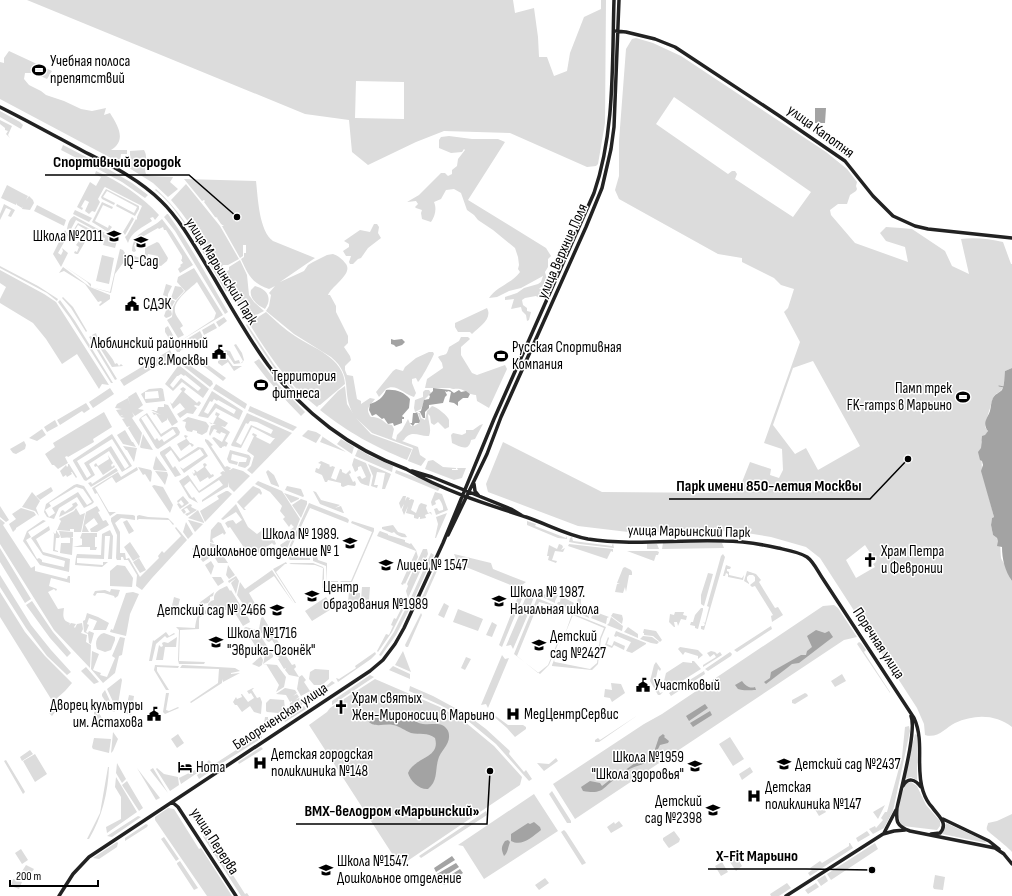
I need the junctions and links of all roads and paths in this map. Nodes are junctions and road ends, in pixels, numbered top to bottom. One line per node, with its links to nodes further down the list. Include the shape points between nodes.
1 (614, 0): 3 (main road, улица Верхние Поля)
2 (619, 0): 4 (main road, улица Верхние Поля)
3 (613, 31): 4 (main road, улица Капотня); 8 (main road, улица Верхние Поля, via 608,130 598,181)
4 (618, 31): 6 (main road, улица Капотня, via 655,39 669,45 778,115 845,161 881,204 900,220 928,229); 9 (main road, улица Верхние Поля, via 612,149 602,188)
5 (0, 107): 7 (main road, улица Марьинский Парк, via 128,175 158,198 186,234 268,366 288,389 334,432 368,453)
6 (1012, 238)
7 (406, 469): 10 (main road, улица Марьинский Парк, via 432,476); 11 (main road, улица Марьинский Парк)
8 (468, 481): 10 (main road, via 462,486); 12 (main road, улица Верхние Поля)
9 (474, 483): 13 (main road, улица Верхние Поля); 14 (main road)
10 (454, 486): 12 (main road, улица Марьинский Парк)
11 (454, 491): 12 (main road, улица Марьинский Парк); 15 (main road)
12 (464, 492): 13 (main road, улица Марьинский Парк); 15 (main road, Белореченская улица)
13 (468, 494): 14 (main road, улица Марьинский Парк); 15 (main road, Белореченская улица)
14 (479, 498): 15 (main road); 16 (main road, улица Марьинский Парк, via 510,513 589,539 628,542 725,541 749,543 796,553 810,560)
15 (461, 505): 20 (main road, Белореченская улица, via 404,628 383,660)
16 (833, 594): 17 (main road, Поречная улица)
17 (905, 704): 18 (main road, Поречная улица, via 913,728); 19 (main road, Поречная улица, via 919,732)
18 (900, 791): 19 (main road, Поречная улица, via 905,782 910,780 917,782); 21 (main road, Поречная улица)
19 (923, 791): 22 (main road, Поречная улица)
20 (172, 802): 28 (main road, Белореченская улица, via 96,851 80,865); 29 (main road, улица Перерва, via 178,807)
21 (897, 808): 23 (main road, Поречная улица, via 898,823); 24 (main road)
22 (937, 814): 25 (main road, Поречная улица, via 944,827 940,833); 26 (main road, Поречная улица, via 946,821 991,842)
23 (910, 831): 24 (main road, via 899,830); 25 (main road, Поречная улица)
24 (883, 834): 30 (main road)
25 (931, 834): 26 (main road, Поречная улица, via 995,848)
26 (1004, 854): 27 (main road, Поречная улица)
27 (1012, 864)
28 (59, 896)
29 (236, 896)
30 (786, 896)

